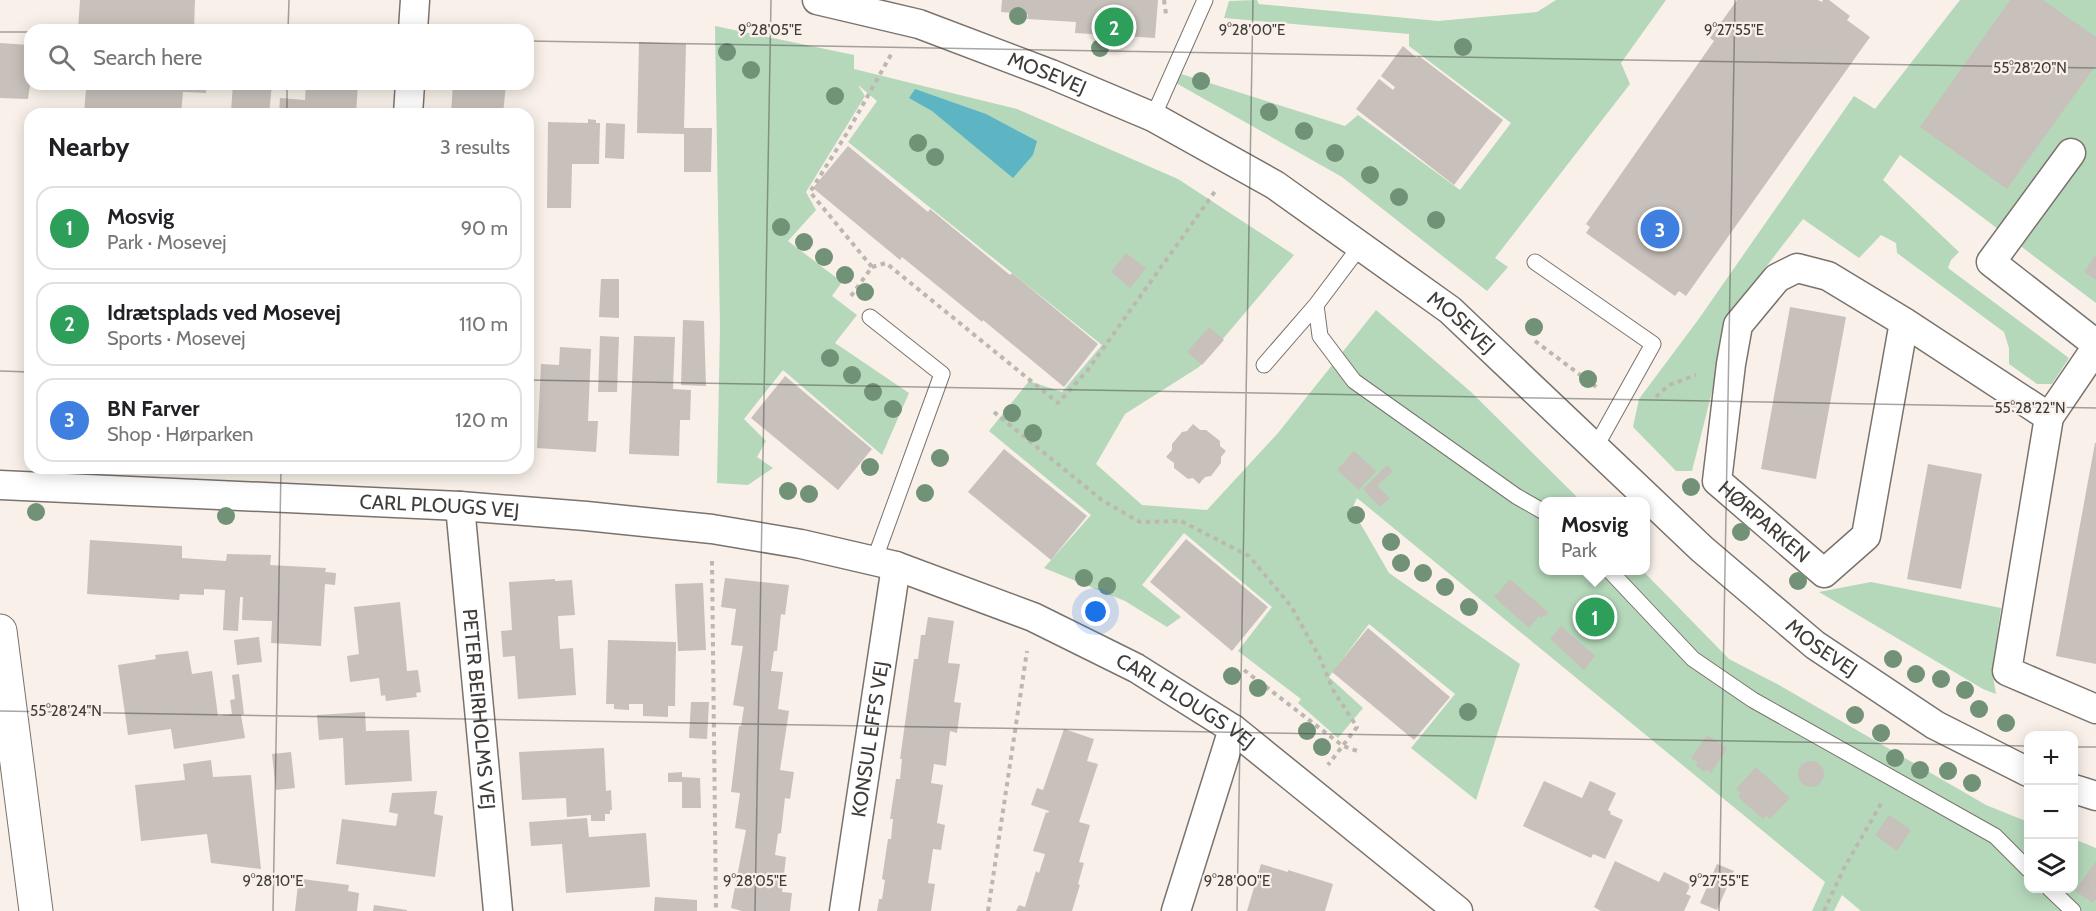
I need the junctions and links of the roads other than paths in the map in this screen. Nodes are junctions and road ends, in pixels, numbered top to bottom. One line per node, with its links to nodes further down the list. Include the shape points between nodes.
1 (415, 0): 4 (street)
2 (817, 0): 7 (street, MOSEVEJ, via 919,24)
3 (1205, 0): 7 (lane)
4 (413, 24)
5 (410, 90): 6 (street)
6 (408, 108)
7 (1153, 117): 9 (street, MOSEVEJ, via 1275,185)
8 (2071, 153): 14 (street, via 1991,262)
9 (1361, 245): 11 (lane); 17 (street, MOSEVEJ, via 1450,310)
10 (1535, 262): 17 (lane, via 1653,344)
11 (1316, 305): 15 (lane); 22 (lane, via 1320,336 1354,381)
12 (870, 317): 23 (lane, via 942,374)
13 (1904, 322): 13 (street, HØRPARKEN, via 1866,536 1824,573 1717,481 1738,325 1777,278 1797,268 1828,276); 16 (street, HØRPARKEN)
14 (2096, 346): 16 (street)
15 (1264, 365)
16 (2049, 417): 26 (street, via 2007,671)
17 (1595, 448): 19 (street, MOSEVEJ)
18 (0, 485): 21 (street, CARL PLOUGS VEJ)
19 (1647, 497)
20 (1650, 500): 28 (street, MOSEVEJ, via 1815,645 1935,725)
21 (459, 506): 23 (street, CARL PLOUGS VEJ, via 712,529 801,543); 34 (street, PETER BEIRHOLMS VEJ)
22 (1539, 509)
23 (885, 563): 27 (street, CARL PLOUGS VEJ, via 1033,617 1137,668); 35 (street, KONSUL EFFS VEJ)
24 (1614, 575): 31 (lane, via 1693,659 1753,700 1995,836)
25 (0, 631): 33 (street)
26 (2096, 709)
27 (1233, 729): 36 (street); 37 (street, CARL PLOUGS VEJ)
28 (2024, 770)
29 (2078, 791): 30 (street)
30 (2096, 796)
31 (2024, 865)
32 (2054, 893): 38 (lane)
33 (36, 911)
34 (498, 911)
35 (844, 911)
36 (1176, 911)
37 (1458, 911)
38 (2073, 911)

